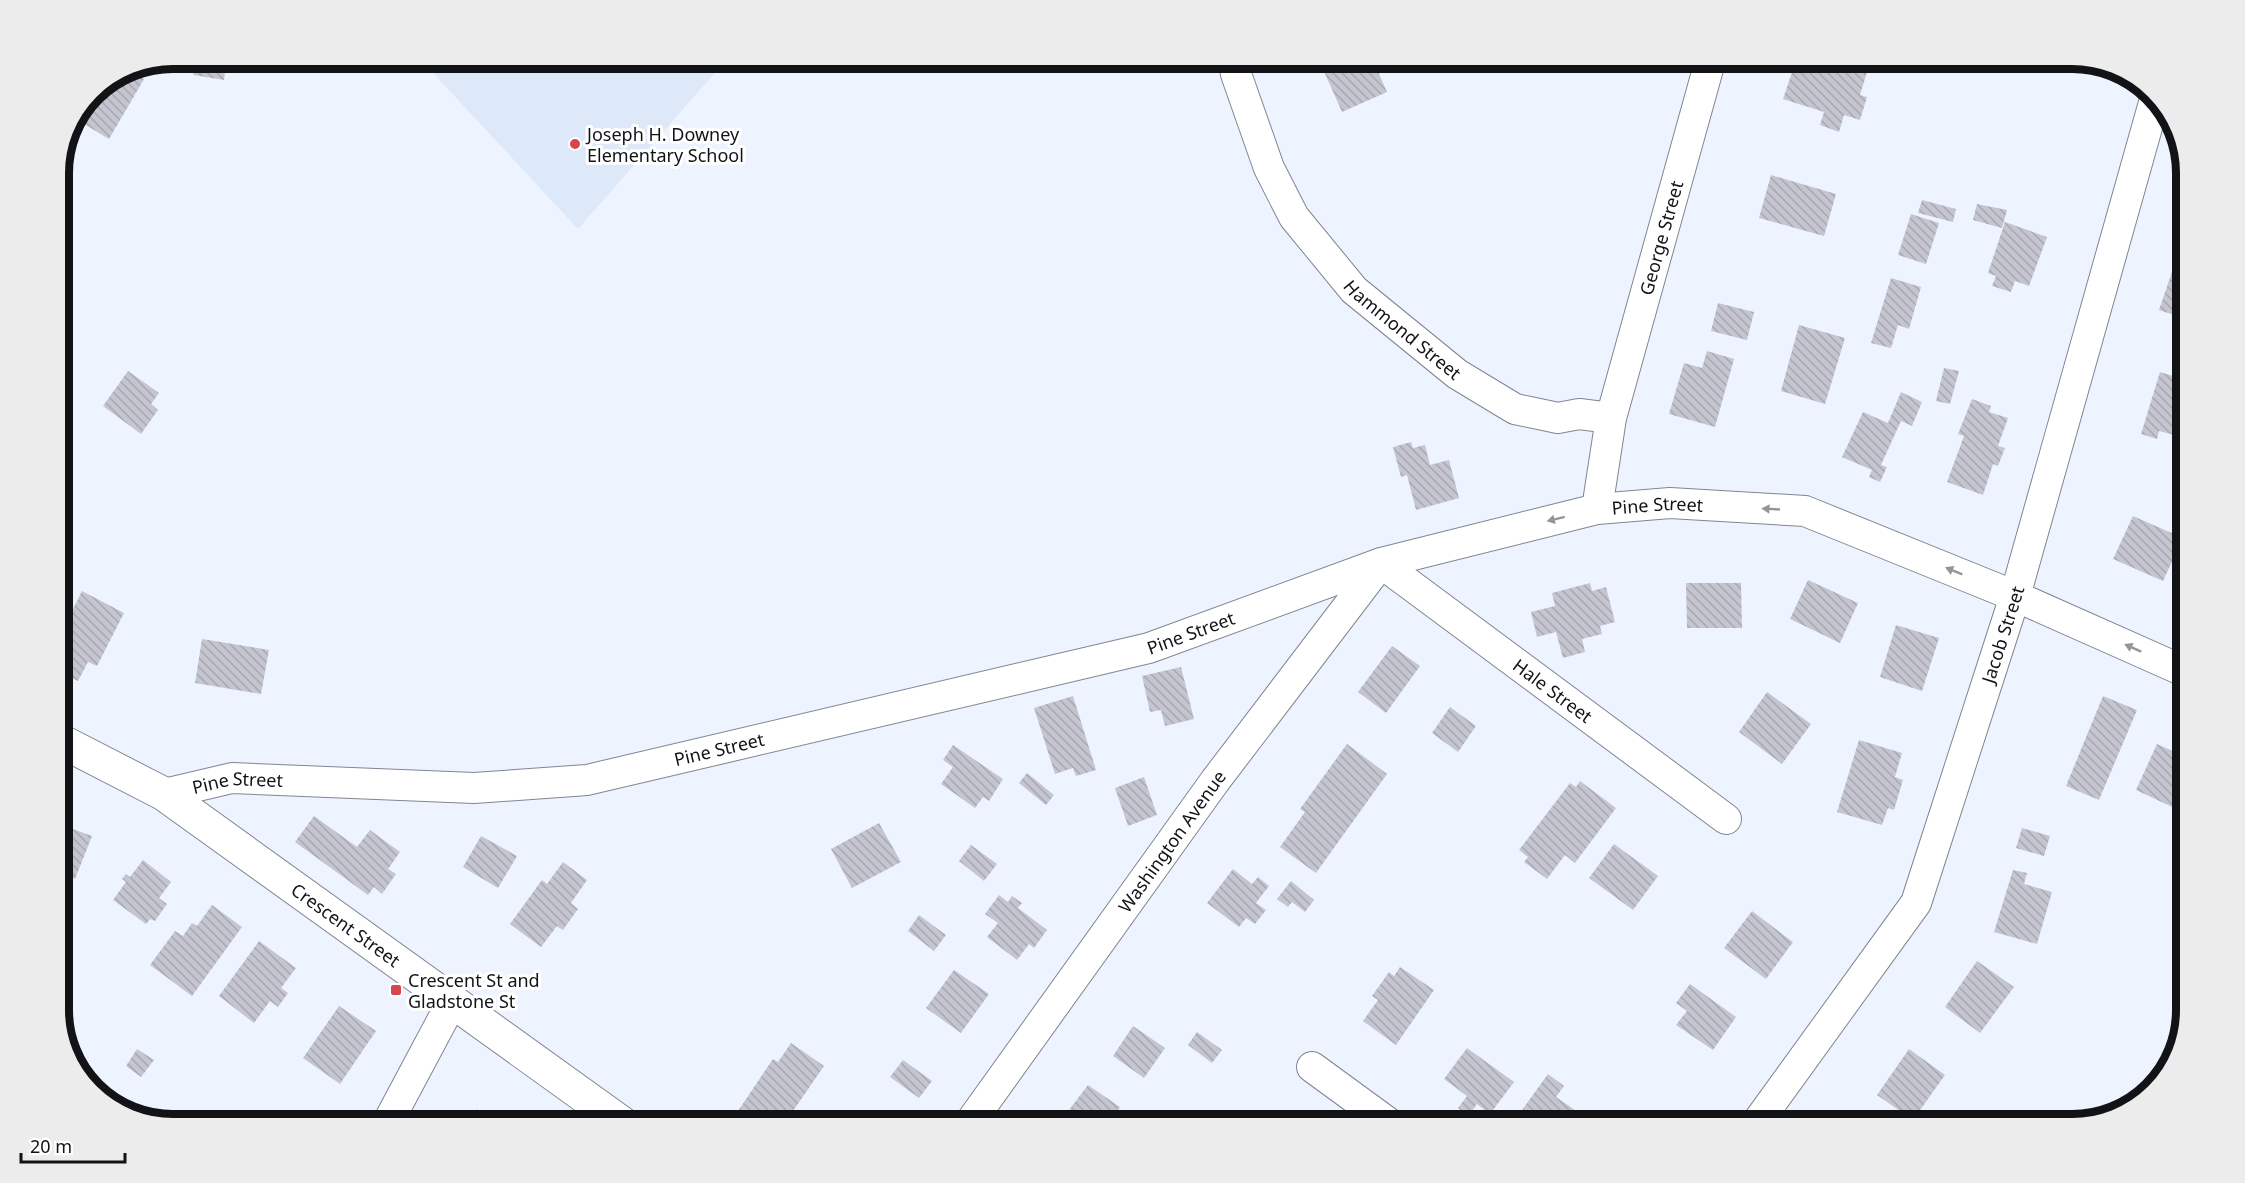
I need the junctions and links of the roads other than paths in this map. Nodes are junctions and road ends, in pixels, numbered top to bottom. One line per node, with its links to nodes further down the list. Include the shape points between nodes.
1 (1235, 69): 4 (street, Hammond Street, via 1269,168 1294,217 1354,290 1457,374 1515,409 1558,418 1579,414)
2 (1708, 69): 4 (street, George Street)
3 (2152, 108): 7 (street, Jacob Street)
4 (1611, 418): 5 (street)
5 (1597, 509): 6 (street, Pine Street, one-way to 6); 7 (street, Pine Street, one-way to 5, via 1805,511 1670,503)
6 (1381, 563): 10 (street, Pine Street, via 1149,648 587,780 474,788 232,778); 11 (street, Hale Street); 16 (street, Washington Avenue, via 1215,781)
7 (2015, 596): 8 (street, Pine Street, one-way to 7); 18 (street, Jacob Street, via 1916,903)
8 (2176, 668)
9 (69, 745): 10 (main road, Crescent Street)
10 (164, 794): 12 (main road, Crescent Street)
11 (1726, 819)
12 (452, 1002): 14 (street); 15 (main road, Crescent Street)
13 (1312, 1067): 17 (street)
14 (393, 1114)
15 (608, 1114)
16 (977, 1114)
17 (1375, 1114)
18 (1764, 1114)

